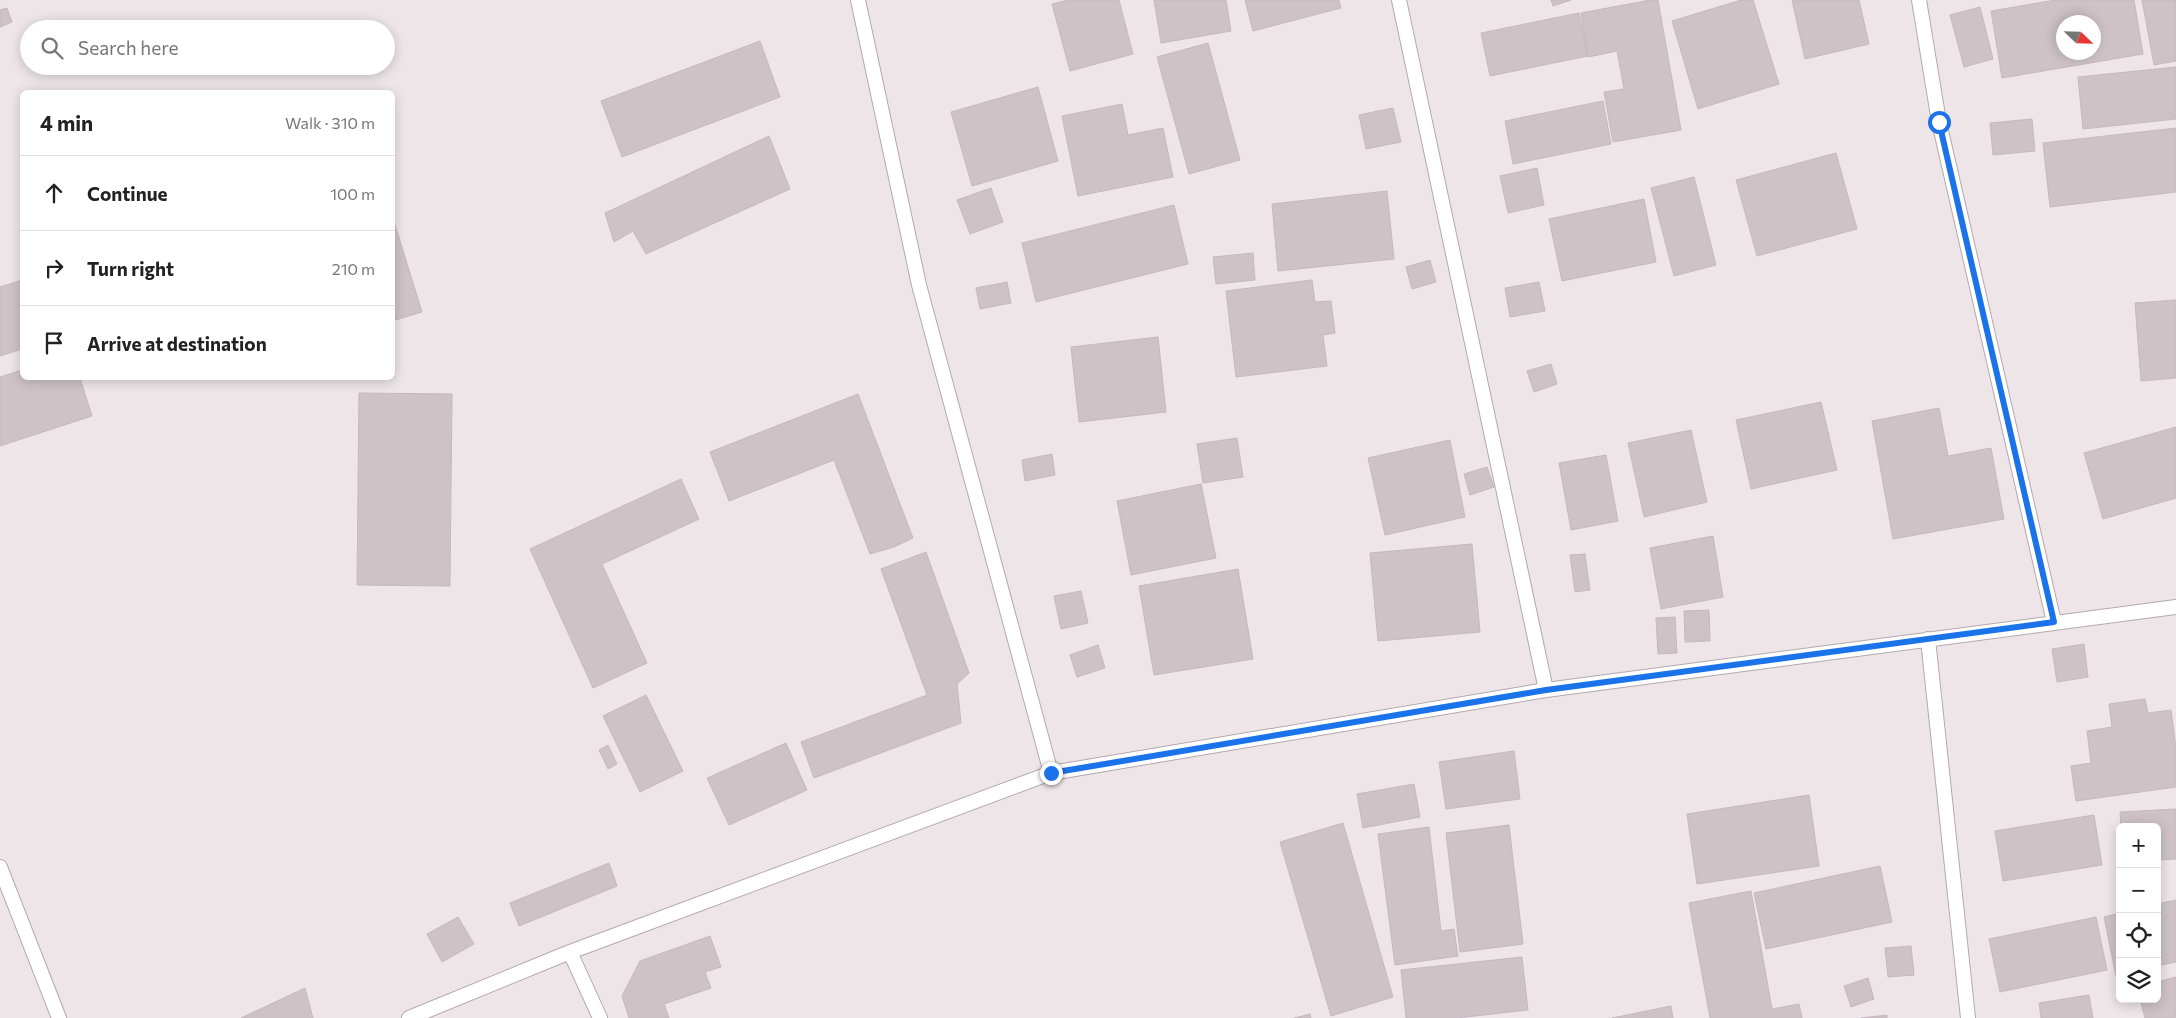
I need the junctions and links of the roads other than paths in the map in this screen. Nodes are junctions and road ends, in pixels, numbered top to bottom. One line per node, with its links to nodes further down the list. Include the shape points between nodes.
1 (858, 0): 8 (street, via 919,285)
2 (1399, 0): 7 (street)
3 (1919, 0): 5 (street, via 1939,122)
4 (2176, 607): 5 (street)
5 (2054, 622): 6 (street)
6 (1928, 639): 7 (street); 14 (street)
7 (1546, 690): 8 (street)
8 (1051, 773): 10 (street)
9 (0, 867): 11 (street)
10 (570, 952): 12 (street); 13 (street)
11 (59, 1018)
12 (409, 1018)
13 (600, 1018)
14 (1968, 1018)

